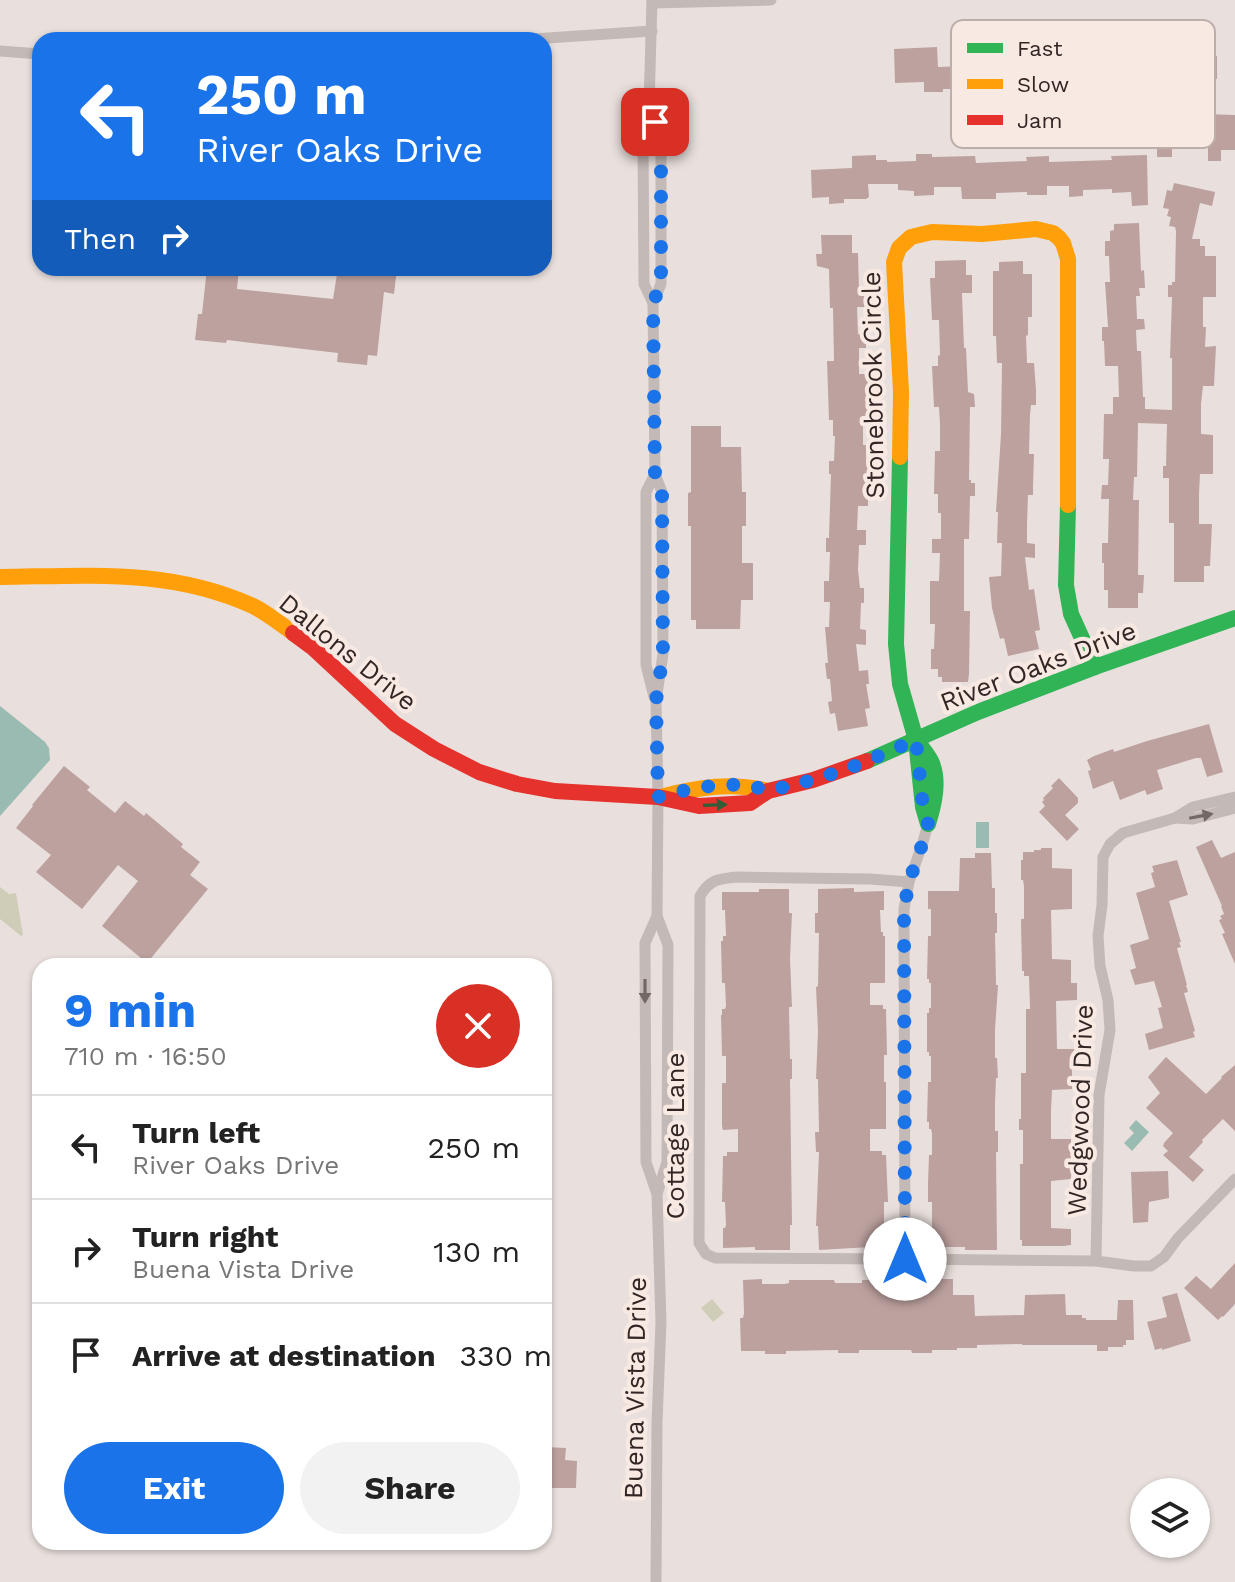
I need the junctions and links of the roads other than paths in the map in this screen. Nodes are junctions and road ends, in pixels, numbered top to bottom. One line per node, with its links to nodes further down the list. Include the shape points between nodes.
1 (771, 0): 2 (street)
2 (652, 1): 3 (street, Buena Vista Drive)
3 (652, 31): 4 (street); 7 (street, Buena Vista Drive)
4 (552, 38)
5 (0, 51): 6 (street)
6 (32, 53)
7 (649, 106): 8 (street, Buena Vista Drive, via 643,138 644,284); 8 (street, Buena Vista Drive, via 661,156 661,284)
8 (653, 303): 13 (street, Buena Vista Drive, via 655,474 662,492)
9 (0, 577): 13 (street, Dallons Drive, via 125,575 187,583 221,594 282,625 395,724 479,772 555,791)
10 (1235, 618): 11 (street, River Oaks Drive)
11 (1095, 667): 12 (street, River Oaks Drive); 12 (street, Stonebrook Circle, via 1071,614 1066,585 1068,259 1063,243 1053,233 1036,229 911,237 894,262 901,392 896,644 900,684)
12 (916, 740): 13 (street, River Oaks Drive, via 850,768 768,791 750,803 699,806); 17 (street)
13 (658, 797): 19 (street, Buena Vista Drive)
14 (1235, 797): 16 (street, Wedgwood Drive, via 1193,807)
15 (1235, 808): 16 (street, Wedgwood Drive, one-way to 15)
16 (1175, 818): 23 (street, Wedgwood Drive, via 1123,833 1103,857 1098,936 1110,1030 1099,1095)
17 (928, 824): 18 (street)
18 (909, 882): 22 (street, via 904,909); 22 (street, Cottage Lane, via 737,877 716,880 700,896 699,1243 715,1258)
19 (657, 916): 21 (street, Buena Vista Drive, via 668,961 667,1162); 21 (street, Buena Vista Drive, one-way to 21, via 645,943 646,1162)
20 (1235, 1179): 23 (street, Cottage Lane, via 1151,1266)
21 (657, 1194): 24 (street, Buena Vista Drive, via 661,1322)
22 (905, 1259): 23 (street, Cottage Lane)
23 (1096, 1261)
24 (656, 1582)

